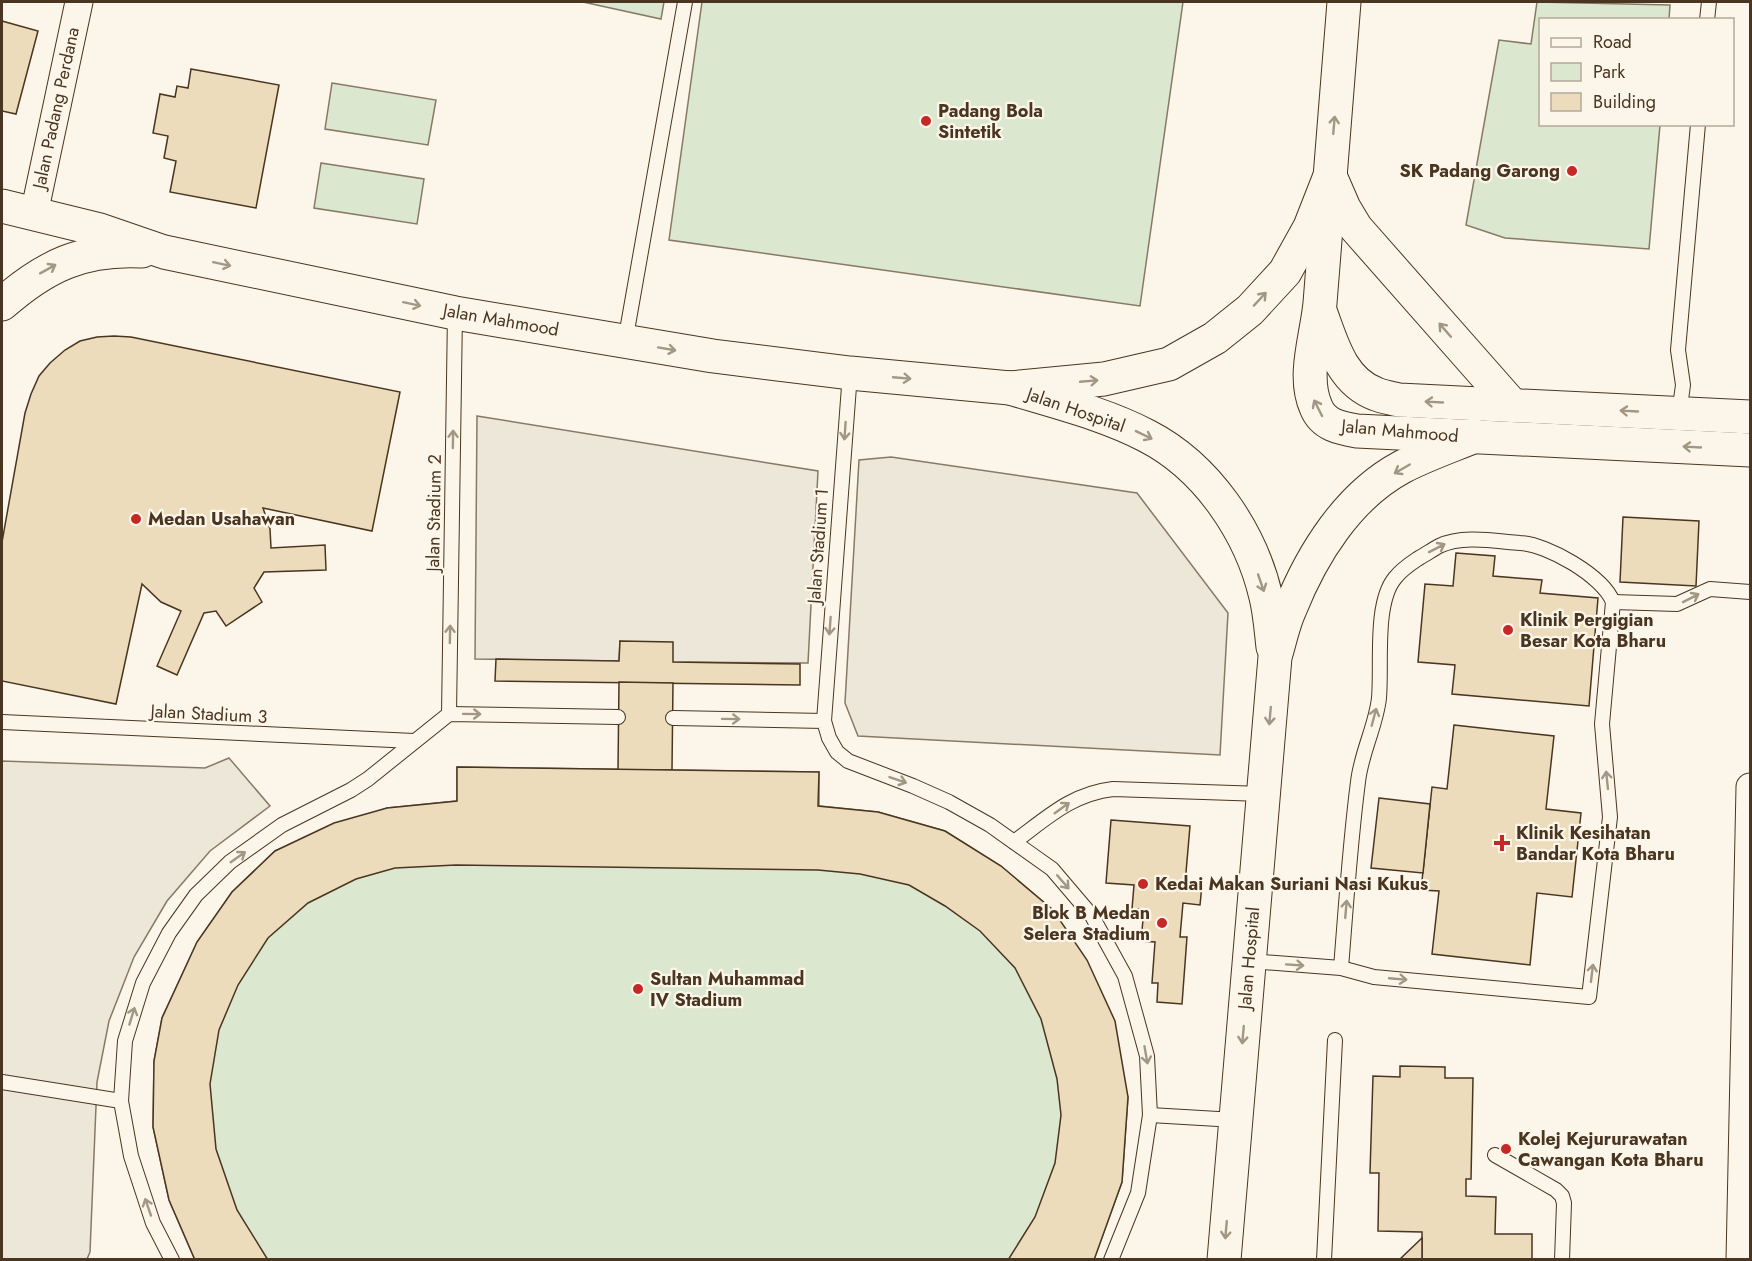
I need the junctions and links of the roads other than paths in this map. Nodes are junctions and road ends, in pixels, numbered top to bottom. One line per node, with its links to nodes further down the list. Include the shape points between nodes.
1 (79, 2): 9 (street, Jalan Padang Perdana)
2 (686, 2): 14 (lane)
3 (1344, 2): 7 (main road, Jalan Hospital, one-way to 3)
4 (1709, 2): 5 (lane)
5 (1707, 18)
6 (1698, 126): 18 (lane, via 1678,350 1683,385)
7 (1330, 176): 12 (main road, Jalan Hospital); 16 (main road, Jalan Hospital, one-way to 7, via 1115,377 1169,364 1215,339 1250,310 1285,272 1310,227); 17 (main road, one-way to 7, via 1356,228)
8 (2, 206): 9 (main road, Jalan Mahmood)
9 (34, 214): 10 (main road, Jalan Mahmood, via 100,230)
10 (164, 252): 11 (main road, one-way to 10, via 25,283 55,265 88,254 125,250); 13 (main road, Jalan Mahmood, one-way to 13)
11 (2, 304)
12 (1320, 309): 17 (main road, Jalan Mahmood, one-way to 12, via 1399,400 1375,394 1355,382 1342,367); 20 (main road, Jalan Mahmood, one-way to 12, via 1357,431 1326,422 1311,391)
13 (456, 313): 14 (main road, Jalan Mahmood); 25 (lane, Jalan Stadium 2, one-way to 13)
14 (625, 342): 15 (main road, Jalan Mahmood, one-way to 15)
15 (850, 373): 16 (main road, Jalan Mahmood, one-way to 16); 28 (lane, Jalan Stadium 1, one-way to 28)
16 (1010, 388): 24 (main road, Jalan Hospital, one-way to 24, via 1094,414 1148,436 1192,467 1227,506 1250,550 1266,596)
17 (1512, 405): 18 (main road, Jalan Mahmood, one-way to 17)
18 (1679, 414): 19 (main road, Jalan Mahmood)
19 (1750, 417)
20 (1474, 436): 21 (main road, Jalan Mahmood, one-way to 20); 24 (main road, Jalan Hospital, one-way to 24, via 1402,468 1362,496 1334,529 1306,573)
21 (1750, 450)
22 (1750, 592): 23 (lane, one-way to 22, via 1677,604 1710,589)
23 (1613, 602): 35 (lane, one-way to 23, via 1358,779 1379,700 1382,608 1393,580 1403,568 1456,541 1527,543 1579,567 1605,589); 35 (lane, one-way to 23, via 1374,977 1589,997 1610,817 1602,724)
24 (1275, 657): 32 (main road, Jalan Hospital, one-way to 32)
25 (449, 714): 26 (lane, one-way to 26); 30 (lane)
26 (618, 717)
27 (673, 718): 28 (lane, one-way to 28)
28 (824, 721): 33 (lane, one-way to 33, via 837,752 848,761 949,802)
29 (2, 723): 30 (lane, Jalan Stadium 3)
30 (414, 741): 38 (lane, one-way to 30, via 125,1041 143,983 169,933 196,895 230,862 282,825 360,784)
31 (1750, 787): 47 (street)
32 (1263, 794): 33 (lane, one-way to 32, via 1074,799 1093,791); 34 (main road, Jalan Hospital)
33 (1014, 842): 39 (lane, one-way to 39, via 1052,869 1092,916 1125,976 1147,1056)
34 (1249, 961): 35 (lane, one-way to 35); 40 (main road, Jalan Hospital, one-way to 40)
35 (1341, 968)
36 (1335, 1040): 45 (lane)
37 (2, 1082): 38 (lane)
38 (121, 1101): 42 (lane, one-way to 38, via 153,1223 131,1156)
39 (1150, 1115): 40 (lane); 43 (lane, via 1137,1193)
40 (1235, 1120): 44 (main road, Jalan Hospital, one-way to 44)
41 (1496, 1155): 46 (lane, via 1562,1196)
42 (172, 1260)
43 (1111, 1260)
44 (1224, 1260)
45 (1324, 1260)
46 (1562, 1260)
47 (1740, 1260)

